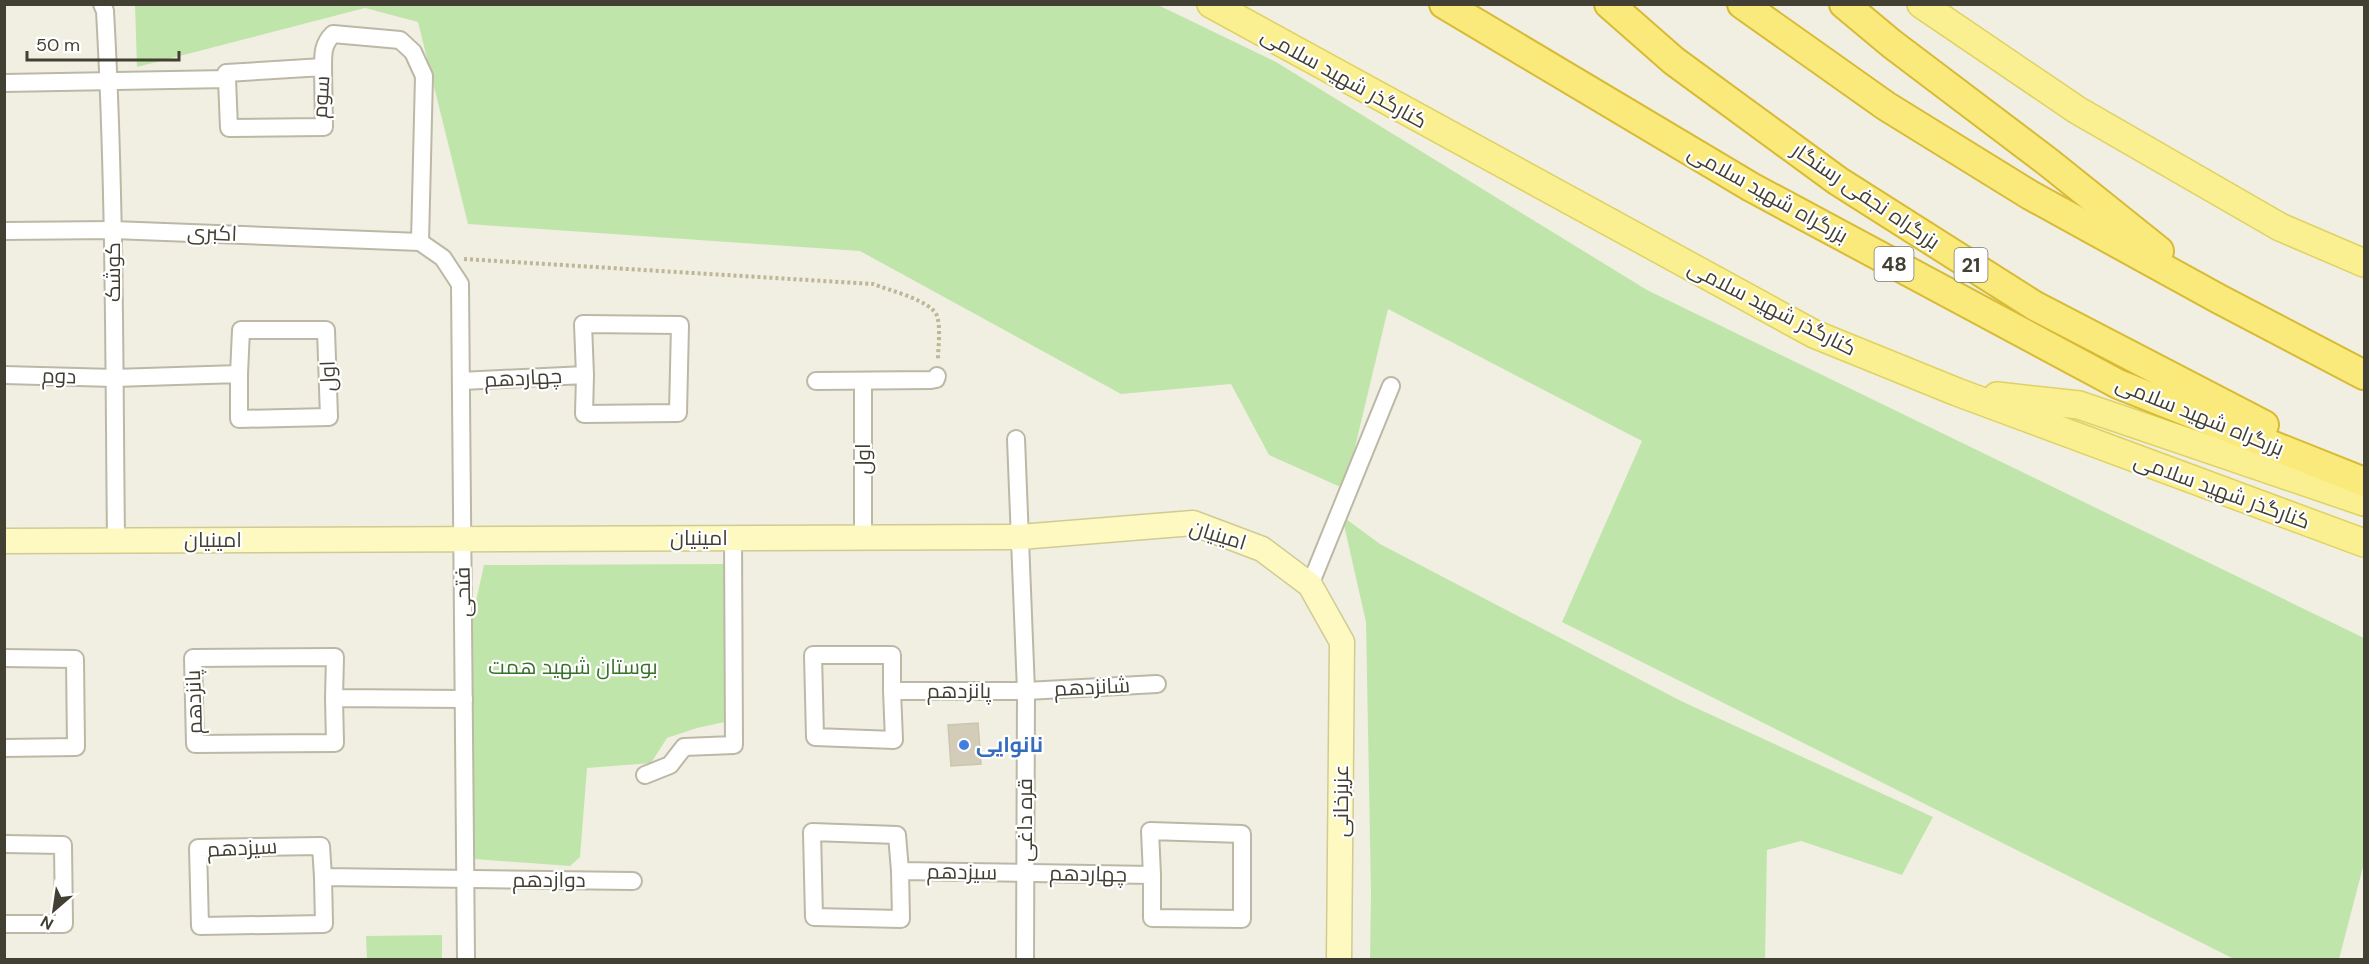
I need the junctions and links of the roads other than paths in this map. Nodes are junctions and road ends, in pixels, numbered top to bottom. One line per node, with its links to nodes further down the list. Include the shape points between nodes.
1 (102, 4): 10 (street, کوشک)
2 (1211, 4): 27 (main road, کنارگذر شهید سلامی, via 1814,334)
3 (1444, 4): 30 (highway, بزرگراه شهید سلامی / 48, via 1751,187 2118,384)
4 (1609, 4): 29 (highway, بزرگراه نجفی رستگار / 21, via 1674,61 1838,180 2035,306)
5 (1742, 4): 16 (highway, via 1886,106 2030,195)
6 (1844, 4): 16 (highway)
7 (1921, 4): 15 (main road, via 2077,110 2280,227)
8 (323, 66): 9 (street, سوم, via 226,73); 9 (street, سوم, via 324,127 229,128); 14 (street, via 326,41 333,34 400,40 413,52 424,76)
9 (227, 79): 10 (street, سوم)
10 (109, 80): 11 (street, سوم); 12 (street, کوشک)
11 (4, 83)
12 (113, 230): 13 (street, اکبری); 14 (street, اکبری); 22 (street, کوشک)
13 (4, 231)
14 (420, 242): 23 (street, فتحی, via 443,258 459,284)
15 (2364, 263)
16 (2219, 299): 21 (highway)
17 (239, 374): 17 (street, اول, via 241,330 326,330 329,417 239,419); 22 (street)
18 (4, 375): 22 (street, دوم)
19 (585, 375): 19 (street, چهاردهم, via 584,414 678,413 680,325 583,324); 23 (street, چهاردهم)
20 (938, 375): 25 (street, via 931,380)
21 (2364, 375)
22 (114, 378): 36 (street, کوشک)
23 (460, 381): 34 (street, فتحی)
24 (816, 381): 25 (street)
25 (863, 381): 32 (street, اول)
26 (1391, 386): 39 (street)
27 (1957, 392): 31 (main road, via 2079,405); 38 (main road, کنارگذر شهید سلامی)
28 (1016, 439): 33 (street, قره داغی)
29 (2364, 477)
30 (2364, 482)
31 (2364, 502)
32 (863, 537): 33 (main road, امینیان); 35 (main road, امینیان)
33 (1020, 537): 39 (main road, امینیان, via 1193,523 1262,549); 44 (street, قره داغی)
34 (462, 538): 35 (main road, امینیان); 36 (main road, امینیان); 46 (street, فتحی)
35 (733, 538): 48 (street, via 734,745 684,747 670,765)
36 (116, 540): 37 (main road, امینیان)
37 (4, 541)
38 (2364, 543)
39 (1310, 585): 40 (main road, امینیان)
40 (1342, 642): 59 (main road, عزیزخانی)
41 (4, 658): 47 (street, via 75,659 76,747)
42 (1157, 684): 44 (street, شانزدهم)
43 (892, 691): 43 (street, via 894,741 815,737 813,655 892,655); 44 (street, پانزدهم)
44 (1026, 691): 51 (street, قره داغی)
45 (334, 698): 45 (street, پانزدهم, via 335,743 195,744 193,658 335,657); 46 (street)
46 (464, 699): 54 (street, فتحی)
47 (4, 748)
48 (645, 776)
49 (4, 844): 56 (street, via 63,844 64,924)
50 (900, 871): 50 (street, سیزدهم, via 901,919 814,917 812,832 897,835); 51 (street, سیزدهم)
51 (1025, 873): 52 (street, چهاردهم); 58 (street, قره داغی)
52 (1152, 875): 52 (street, چهاردهم, via 1150,831 1242,834 1242,919 1152,918)
53 (323, 877): 53 (street, سیزدهم, via 324,924 200,926 198,848 321,846); 54 (street)
54 (465, 880): 55 (street, دوازدهم); 57 (street, فتحی)
55 (633, 881)
56 (4, 924)
57 (466, 960)
58 (1025, 960)
59 (1340, 960)

